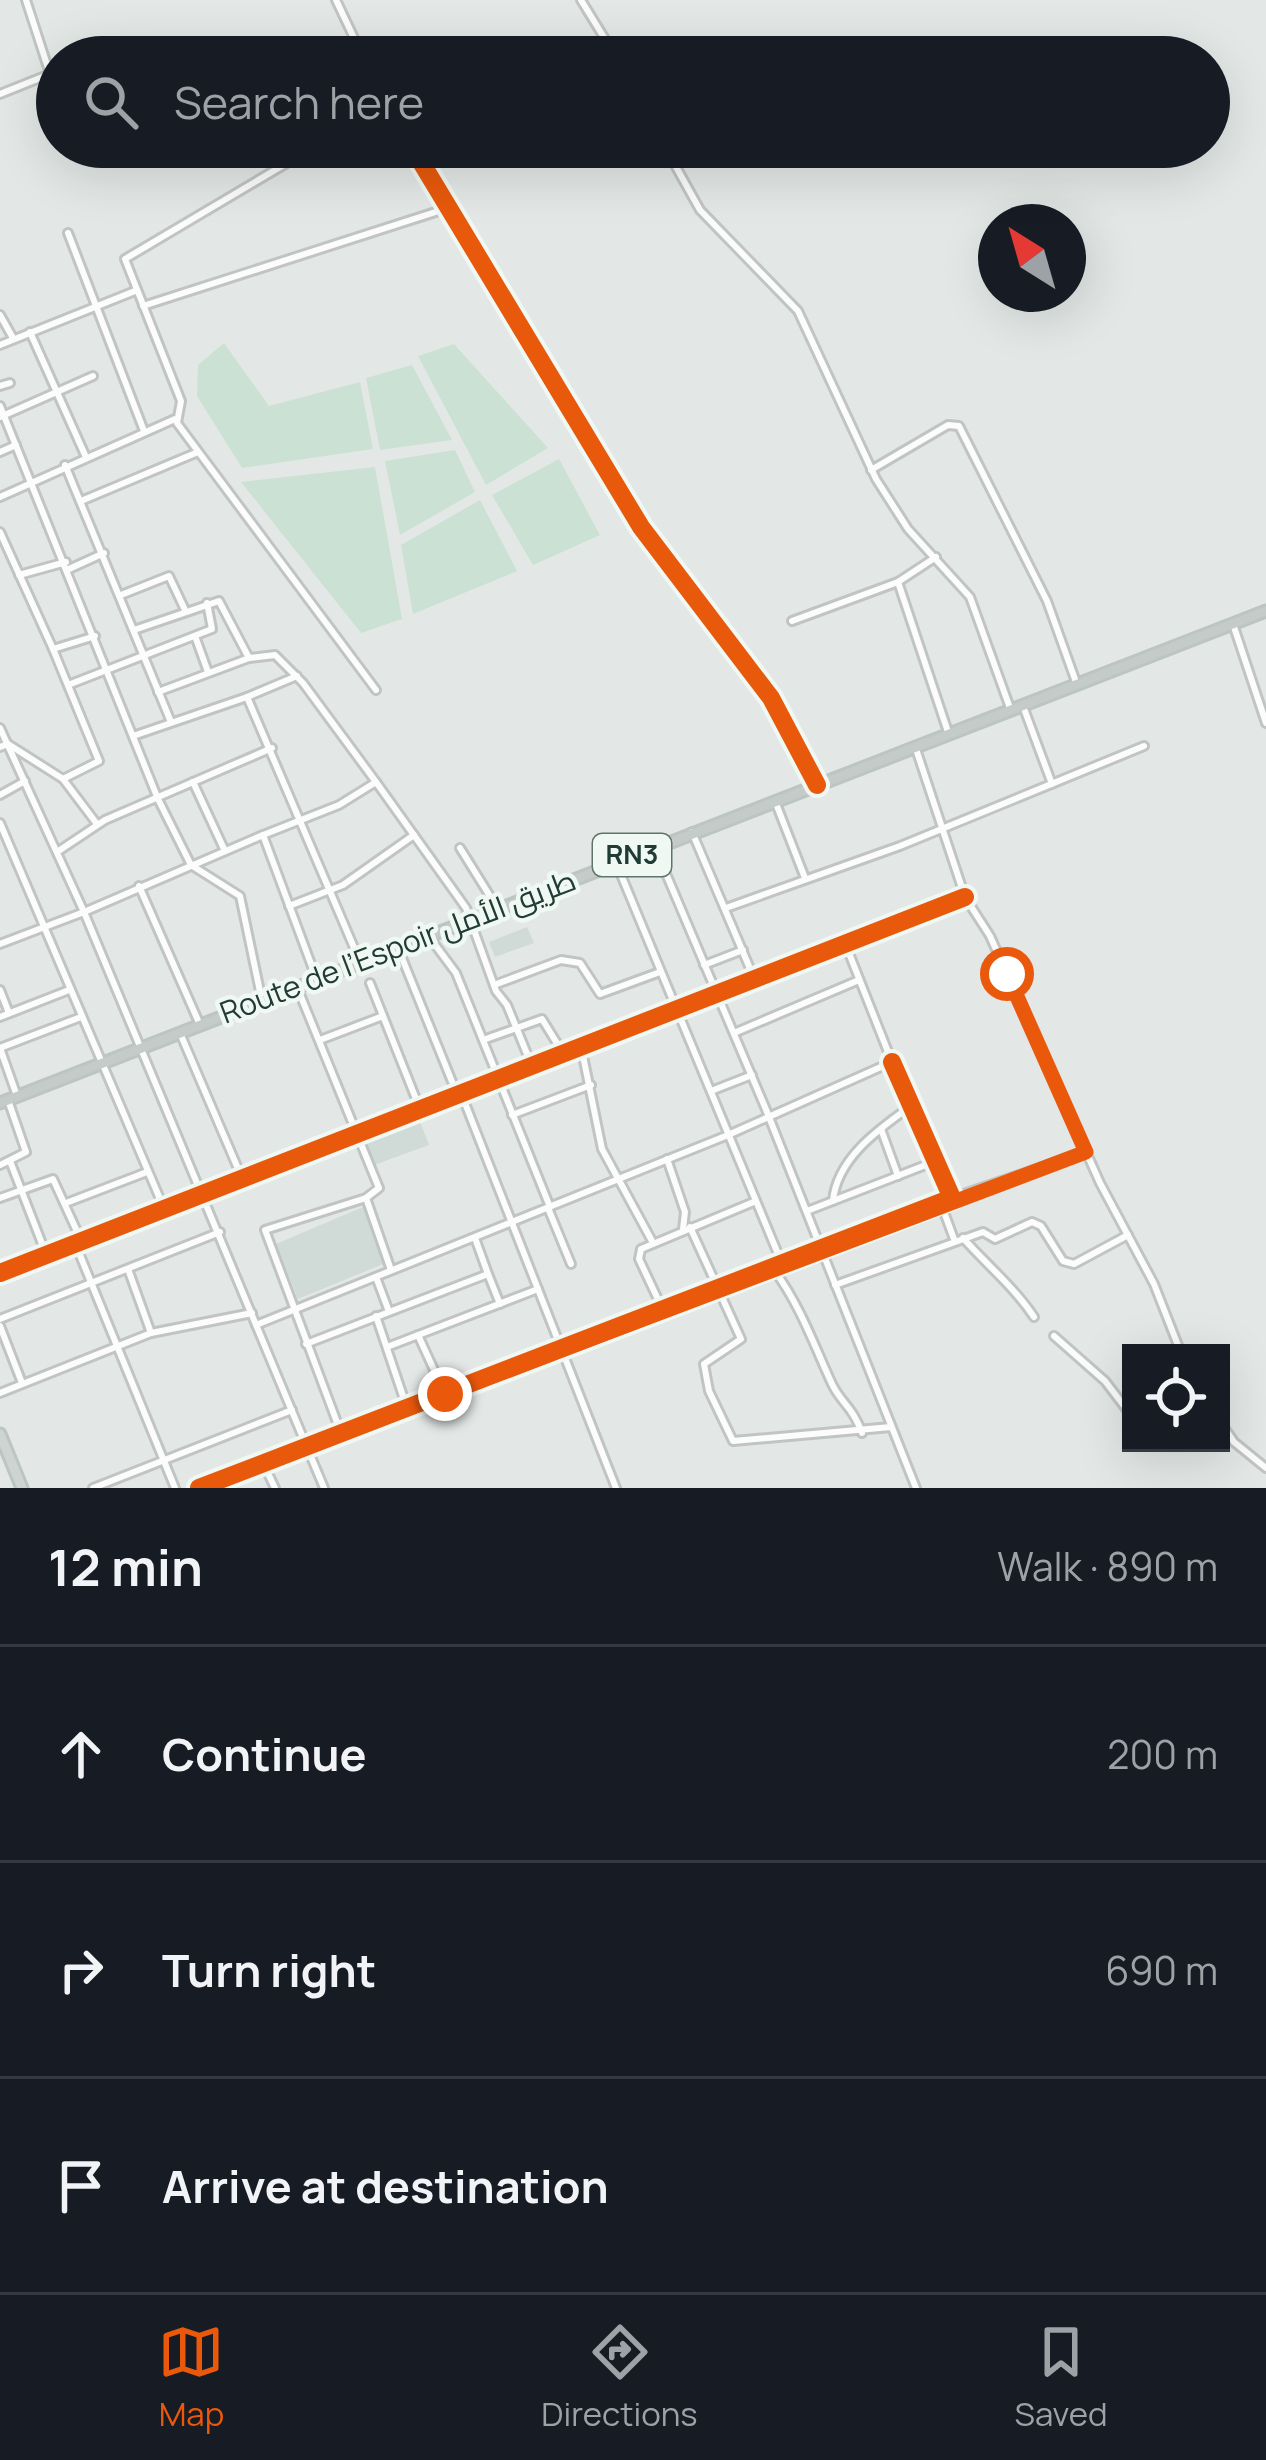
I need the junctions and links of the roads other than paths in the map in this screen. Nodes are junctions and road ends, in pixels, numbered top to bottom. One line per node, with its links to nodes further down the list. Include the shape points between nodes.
1 (26, 0): 4 (street)
2 (336, 0): 5 (street)
3 (581, 0): 6 (street)
4 (38, 36)
5 (353, 36)
6 (603, 36)
7 (36, 80): 8 (street)
8 (0, 94)
9 (278, 168): 14 (street, via 124,259)
10 (424, 168): 12 (street)
11 (678, 168): 34 (street, via 715,228 798,311)
12 (448, 208): 15 (street); 79 (street, via 641,527 771,698)
13 (68, 233): 16 (street)
14 (137, 290): 15 (street); 16 (street)
15 (143, 306): 27 (street, via 181,401)
16 (98, 309): 18 (street); 28 (street)
17 (0, 315): 19 (street)
18 (30, 332): 19 (street); 24 (street)
19 (13, 339): 20 (street)
20 (0, 345)
21 (93, 376): 24 (street)
22 (10, 382): 23 (street)
23 (0, 386)
24 (57, 392): 26 (street); 32 (street)
25 (0, 406): 26 (street)
26 (2, 416): 29 (street)
27 (175, 419): 28 (street); 31 (street)
28 (144, 431): 32 (street)
29 (16, 445): 30 (street); 35 (street)
30 (0, 452)
31 (198, 452): 37 (street); 61 (street)
32 (85, 456): 33 (street)
33 (65, 465): 35 (street); 37 (street)
34 (871, 470): 40 (street); 59 (street, via 958,426 1046,601)
35 (32, 480): 36 (street); 41 (street)
36 (0, 496)
37 (81, 501): 39 (street)
38 (0, 532): 42 (street)
39 (104, 553): 41 (street); 44 (street)
40 (936, 557): 43 (street); 65 (street, via 978,612)
41 (67, 566): 42 (street); 51 (street)
42 (20, 575): 53 (street)
43 (898, 582): 48 (street); 69 (street)
44 (121, 595): 46 (street, via 169,577); 50 (street)
45 (207, 603): 46 (street); 52 (street, via 214,627); 55 (street, via 226,606)
46 (185, 610): 50 (street)
47 (1266, 611): 49 (highway, Route de l’Espoir طريق الأمل / RN3)
48 (792, 621)
49 (1233, 622): 59 (highway, Route de l’Espoir طريق الأمل / RN3); 67 (street)
50 (134, 630): 54 (street)
51 (95, 636): 53 (street); 56 (street)
52 (195, 636): 54 (street); 57 (street)
53 (53, 649): 60 (street)
54 (143, 655): 56 (street); 62 (street)
55 (249, 658): 57 (street); 58 (street, via 275,655)
56 (109, 670): 60 (street); 70 (street)
57 (209, 674): 62 (street)
58 (297, 676): 63 (street); 78 (street)
59 (1076, 682): 64 (highway, Route de l’Espoir طريق الأمل / RN3)
60 (68, 685): 75 (street, via 99,761)
61 (376, 690)
62 (158, 692): 66 (street)
63 (247, 697): 66 (street); 74 (street)
64 (1022, 703): 65 (highway, Route de l’Espoir طريق الأمل / RN3); 80 (street)
65 (1010, 707): 69 (highway, Route de l’Espoir طريق الأمل / RN3)
66 (172, 723): 70 (street)
67 (1266, 723)
68 (0, 728): 71 (street)
69 (949, 732): 72 (highway, Route de l’Espoir طريق الأمل / RN3)
70 (133, 736): 82 (street)
71 (4, 746): 75 (street); 76 (street)
72 (915, 746): 79 (highway, Route de l’Espoir طريق الأمل / RN3); 87 (street)
73 (1144, 746): 80 (street)
74 (272, 748): 77 (street); 84 (street)
75 (63, 778): 86 (street)
76 (25, 781): 81 (street); 94 (street)
77 (193, 782): 82 (street); 93 (street)
78 (376, 782): 84 (street); 90 (street)
79 (817, 784): 83 (highway, Route de l’Espoir طريق الأمل / RN3)
80 (1053, 784): 87 (street)
81 (0, 795)
82 (158, 799): 86 (street); 96 (street)
83 (775, 801): 88 (highway, Route de l’Espoir طريق الأمل / RN3); 97 (street)
84 (302, 820): 89 (street); 99 (street)
85 (0, 823): 106 (street)
86 (97, 824): 94 (street)
87 (944, 828): 97 (street); 100 (street)
88 (692, 832): 91 (highway, Route de l’Espoir طريق الأمل / RN3); 102 (street)
89 (262, 835): 93 (street); 101 (street)
90 (414, 836): 99 (street); 105 (street)
91 (654, 847): 95 (highway, Route de l’Espoir طريق الأمل / RN3); 113 (street)
92 (460, 848): 103 (street)
93 (225, 850): 96 (street)
94 (59, 851): 104 (street)
95 (616, 861): 103 (highway, Route de l’Espoir طريق الأمل / RN3); 114 (street)
96 (191, 865): 98 (street); 124 (street, via 240,896)
97 (805, 878): 102 (street)
98 (139, 886): 104 (street); 129 (street)
99 (332, 891): 101 (street); 112 (street)
100 (965, 897): 109 (street); 155 (street)
101 (289, 906): 115 (street)
102 (726, 908): 111 (street)
103 (498, 909): 105 (highway, Route de l’Espoir طريق الأمل / RN3)
104 (84, 912): 106 (street); 137 (street)
105 (472, 920): 107 (highway, Route de l’Espoir طريق الأمل / RN3); 119 (street)
106 (47, 926): 108 (street); 122 (street)
107 (428, 935): 110 (highway, Route de l’Espoir طريق الأمل / RN3); 134 (street, via 456,973)
108 (0, 944)
109 (845, 944): 116 (street); 117 (street)
110 (398, 948): 115 (highway, Route de l’Espoir طريق الأمل / RN3); 146 (street)
111 (742, 950): 113 (street); 116 (street)
112 (358, 957)
113 (704, 965): 123 (street)
114 (661, 972): 119 (street, via 600,994 580,963 561,959); 125 (street)
115 (317, 980): 120 (highway, Route de l’Espoir طريق الأمل / RN3)
116 (754, 980): 123 (street)
117 (860, 980): 132 (street); 139 (street)
118 (370, 983): 128 (street)
119 (494, 985): 130 (street)
120 (297, 987): 124 (highway, Route de l’Espoir طريق الأمل / RN3); 133 (street)
121 (0, 990): 126 (street)
122 (70, 990): 126 (street); 127 (street)
123 (717, 994): 125 (street); 132 (street)
124 (262, 1001): 129 (highway, Route de l’Espoir طريق الأمل / RN3)
125 (676, 1009): 135 (street); 145 (street)
126 (4, 1015)
127 (81, 1016): 136 (street); 140 (street)
128 (383, 1016): 133 (street); 149 (street)
129 (200, 1025): 131 (highway, Route de l’Espoir طريق الأمل / RN3)
130 (517, 1027): 134 (street); 138 (street, via 542,1019); 141 (street)
131 (180, 1033): 137 (highway, Route de l’Espoir طريق الأمل / RN3); 162 (street)
132 (734, 1034): 142 (street)
133 (319, 1040): 153 (street)
134 (483, 1040): 143 (street)
135 (581, 1046): 138 (street); 144 (street)
136 (0, 1048): 147 (street)
137 (142, 1048): 140 (highway, Route de l’Espoir طريق الأمل / RN3); 165 (street)
138 (563, 1053): 141 (street)
139 (892, 1062): 148 (street); 151 (street)
140 (100, 1064): 147 (highway, Route de l’Espoir طريق الأمل / RN3); 160 (street)
141 (532, 1066): 143 (street)
142 (752, 1075): 145 (street); 151 (street)
143 (497, 1079): 146 (street); 150 (street)
144 (592, 1085): 150 (street); 163 (street)
145 (711, 1091): 154 (street)
146 (459, 1094): 149 (street); 176 (street)
147 (8, 1099): 157 (street, via 26,1152)
148 (911, 1106): 152 (street); 158 (street)
149 (420, 1109): 153 (street)
150 (512, 1114): 174 (street)
151 (769, 1117): 154 (street); 175 (street)
152 (881, 1129): 161 (street); 170 (street, via 843,1169)
153 (356, 1133): 162 (street); 167 (street, via 379,1188)
154 (728, 1135): 156 (street); 169 (street)
155 (1086, 1152): 168 (street); 179 (street)
156 (667, 1159): 163 (street); 177 (street)
157 (10, 1161): 159 (street); 164 (street)
158 (936, 1161): 161 (street); 168 (street)
159 (0, 1166)
160 (148, 1172): 171 (street); 173 (street)
161 (898, 1176): 170 (street)
162 (242, 1178): 165 (street)
163 (615, 1180): 174 (street); 182 (street)
164 (21, 1189): 166 (street); 171 (street, via 53,1179); 185 (street)
165 (203, 1192): 173 (street); 178 (street)
166 (0, 1198)
167 (367, 1198): 189 (street); 198 (street, via 265,1230)
168 (952, 1198): 172 (street)
169 (756, 1201): 177 (street); 187 (street)
170 (833, 1201): 175 (street)
171 (66, 1203): 183 (street)
172 (941, 1204): 181 (street); 184 (street)
173 (164, 1207): 183 (street)
174 (549, 1208): 176 (street); 186 (street)
175 (807, 1211): 184 (street)
176 (512, 1222): 180 (street); 195 (street)
177 (687, 1228): 182 (street); 196 (street)
178 (220, 1232): 188 (street); 201 (street)
179 (1129, 1234): 181 (street, via 1074,1264 1059,1257 1037,1222 995,1239 983,1232); 210 (street)
180 (475, 1236): 189 (street); 191 (street)
181 (959, 1239): 194 (street); 203 (street, via 1010,1281)
182 (652, 1241): 200 (street, via 638,1255)
183 (78, 1242): 185 (street); 193 (street)
184 (822, 1252): 187 (street); 194 (street)
185 (46, 1254): 190 (street)
186 (571, 1264)
187 (778, 1268): 196 (street); 222 (street)
188 (128, 1269): 193 (street); 206 (street)
189 (391, 1270): 192 (street)
190 (0, 1273)
191 (488, 1274): 197 (street); 199 (street)
192 (376, 1277): 198 (street); 199 (street)
193 (91, 1283): 204 (street); 211 (street)
194 (835, 1285): 220 (street)
195 (538, 1288): 197 (street); 213 (street)
196 (719, 1290): 200 (street); 222 (street, via 741,1339 715,1352 704,1378 733,1441)
197 (500, 1304): 207 (street)
198 (297, 1307): 205 (street); 209 (street)
199 (388, 1309): 202 (street)
200 (663, 1310): 213 (street)
201 (252, 1313): 205 (street); 206 (street)
202 (376, 1316): 209 (street); 212 (street)
203 (1034, 1318)
204 (0, 1323): 214 (street)
205 (256, 1324): 219 (street)
206 (152, 1333): 211 (street)
207 (418, 1335): 212 (street); 216 (street)
208 (1054, 1336): 217 (street)
209 (306, 1344): 221 (street)
210 (1177, 1344)
211 (117, 1347): 214 (street); 227 (street)
212 (387, 1347): 218 (street)
213 (562, 1350): 216 (street); 236 (street)
214 (22, 1383): 215 (street)
215 (0, 1393)
216 (445, 1394): 218 (street)
217 (1122, 1403)
218 (407, 1408): 221 (street)
219 (292, 1410): 225 (street); 227 (street)
220 (891, 1427): 222 (street); 237 (street)
221 (341, 1433): 225 (street)
222 (862, 1433)
223 (0, 1434): 226 (main road)
224 (1230, 1436): 229 (street)
225 (307, 1447): 228 (street); 235 (street)
226 (3, 1448): 231 (main road)
227 (163, 1459): 232 (street); 233 (street)
228 (263, 1463): 230 (street); 234 (street)
229 (1266, 1468)
230 (202, 1487)
231 (22, 1488)
232 (93, 1488)
233 (175, 1488)
234 (275, 1488)
235 (324, 1488)
236 (616, 1488)
237 (916, 1488)

